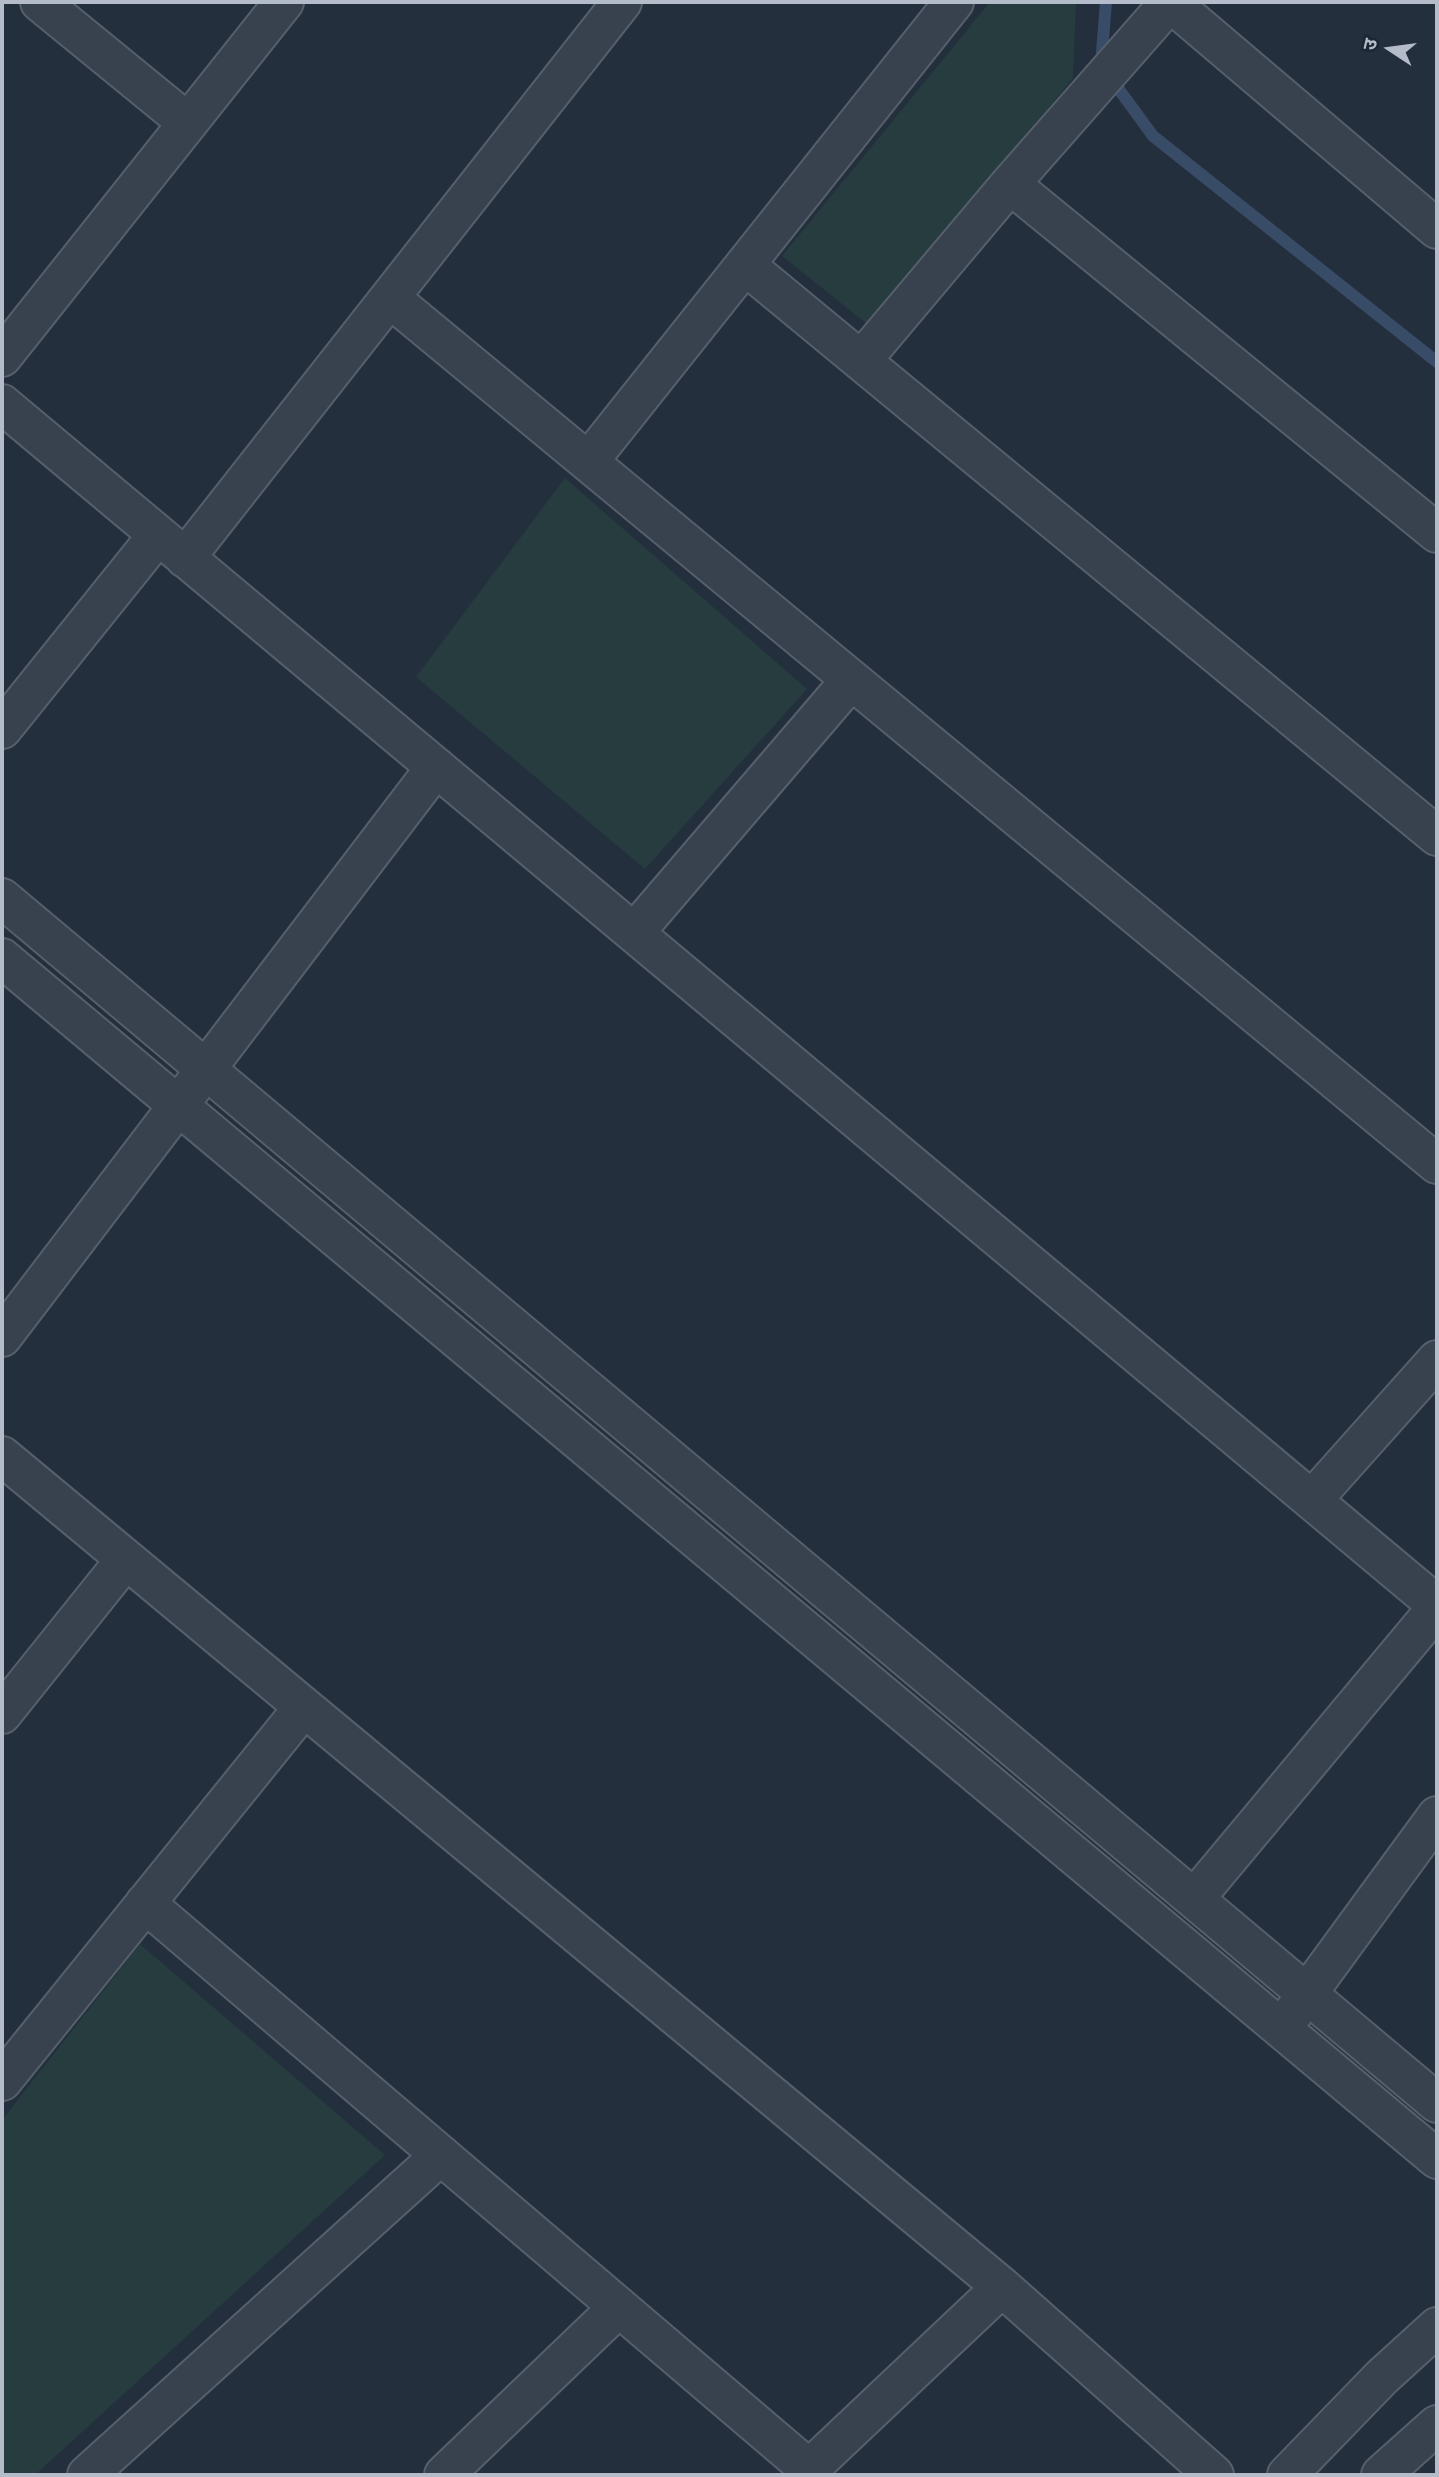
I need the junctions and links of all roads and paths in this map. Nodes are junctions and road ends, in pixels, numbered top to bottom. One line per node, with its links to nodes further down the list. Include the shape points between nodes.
1 (40, 2): 5 (street)
2 (284, 2): 5 (street)
3 (622, 2): 9 (street)
4 (954, 2): 8 (street)
5 (188, 123): 10 (street)
6 (1010, 184): 7 (street, via 1170,2); 11 (street); 14 (street)
7 (1437, 229)
8 (745, 265): 11 (street); 13 (street)
9 (390, 298): 13 (street); 15 (street)
10 (2, 357)
11 (862, 360): 19 (street)
12 (2, 404): 15 (street)
13 (588, 462): 16 (street)
14 (1437, 533)
15 (172, 546): 17 (street); 18 (street)
16 (851, 680): 21 (street); 25 (street)
17 (2, 729)
18 (436, 767): 21 (street); 23 (street)
19 (1437, 836)
20 (2, 898): 23 (street)
21 (634, 933): 29 (street)
22 (2, 958): 24 (street)
23 (205, 1068): 24 (street); 35 (street)
24 (177, 1104): 26 (street); 38 (street)
25 (1437, 1164)
26 (2, 1337)
27 (1437, 1360): 29 (street)
28 (2, 1456): 30 (street)
29 (1312, 1500): 31 (street)
30 (126, 1559): 32 (street); 33 (street)
31 (1437, 1606): 35 (street)
32 (304, 1707): 36 (street); 43 (street)
33 (2, 1714)
34 (1437, 1816): 37 (street)
35 (1195, 1898): 37 (street)
36 (145, 1903): 39 (street); 41 (street)
37 (1309, 1995): 38 (street); 40 (street)
38 (1280, 2027): 42 (street)
39 (2, 2081)
40 (1437, 2103)
41 (440, 2155): 44 (street); 48 (street)
42 (1437, 2160)
43 (1002, 2287): 47 (street); 50 (street)
44 (619, 2307): 47 (street); 49 (street)
45 (1437, 2327): 51 (street)
46 (1437, 2425): 52 (street)
47 (806, 2472)
48 (87, 2475)
49 (444, 2475)
50 (1214, 2475)
51 (1287, 2475)
52 (1381, 2475)

